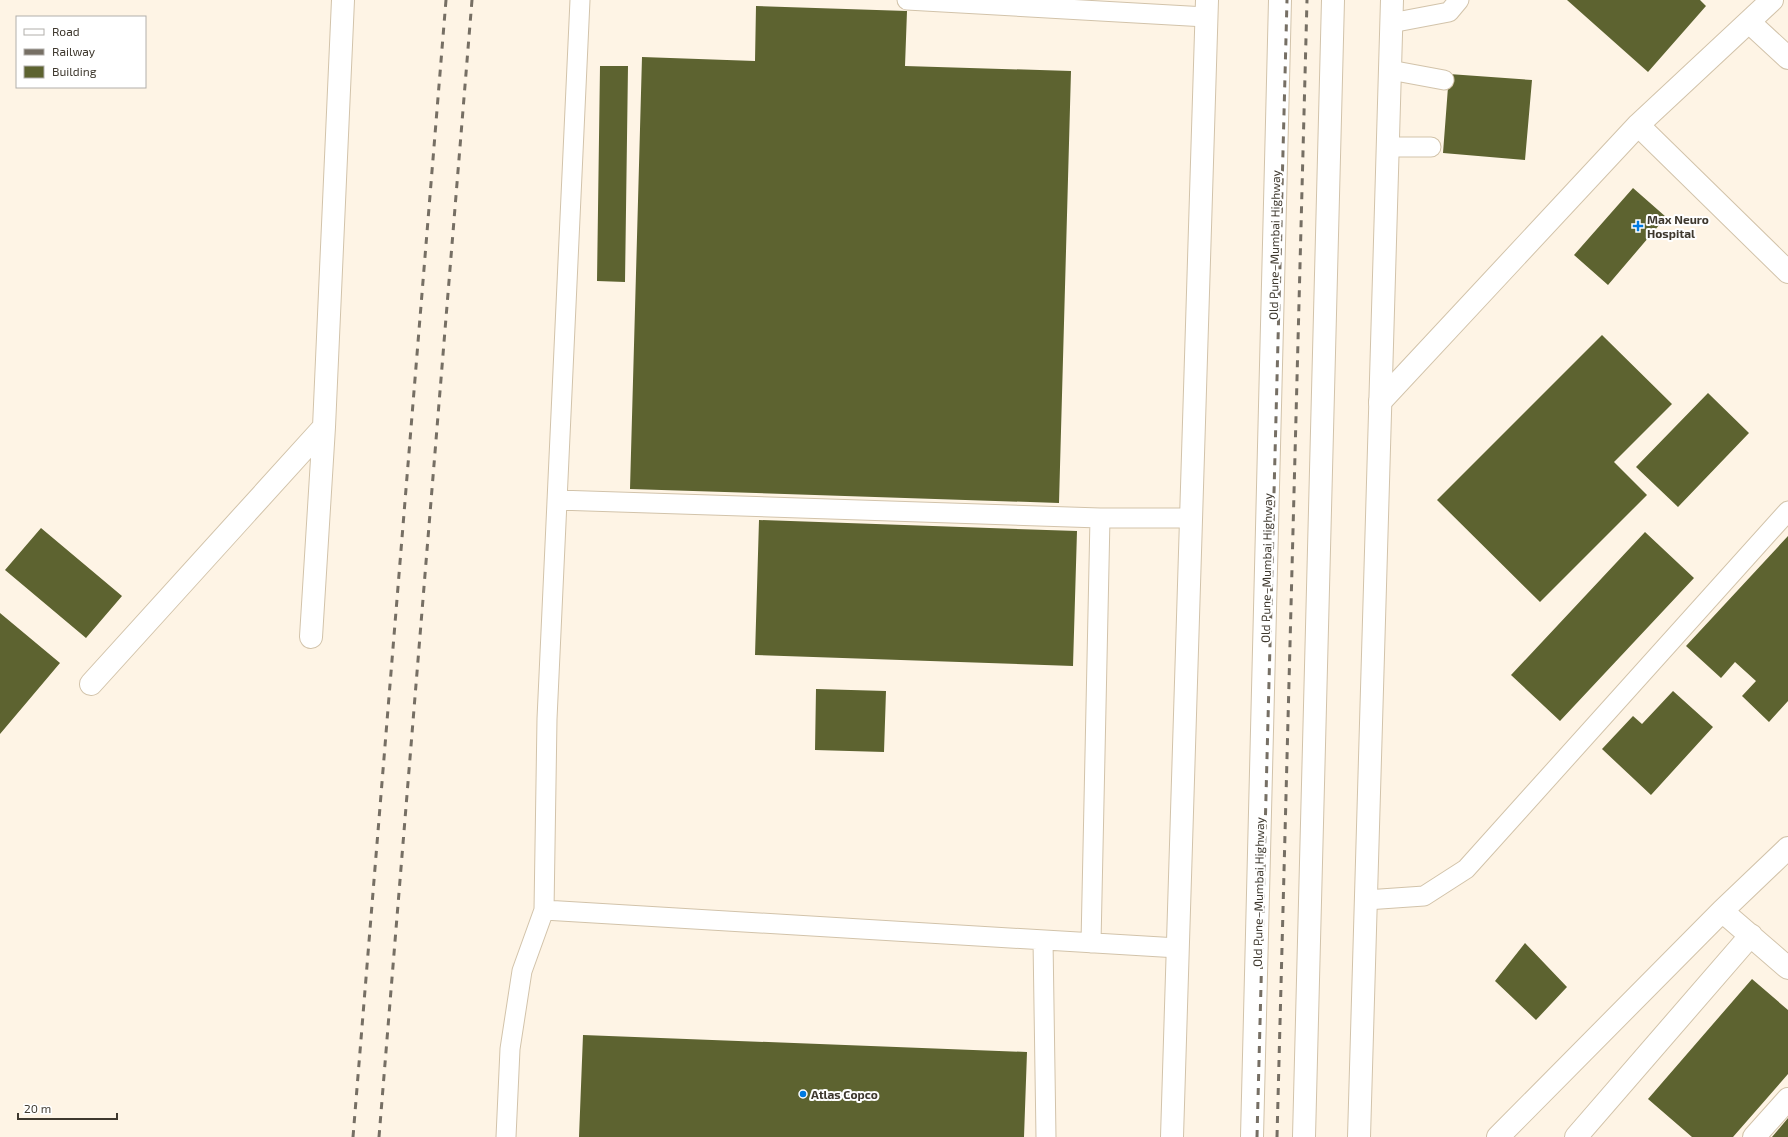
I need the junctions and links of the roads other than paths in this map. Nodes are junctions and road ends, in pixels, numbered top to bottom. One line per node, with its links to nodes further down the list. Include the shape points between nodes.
1 (343, 0): 20 (main road)
2 (580, 0): 21 (lane)
3 (907, 0): 9 (lane)
4 (1280, 0): 40 (main road, Old Pune–Mumbai Highway)
5 (1333, 0): 41 (main road)
6 (1392, 0): 11 (main road)
7 (1459, 0): 11 (lane, via 1449,12)
8 (1772, 0): 10 (main road)
9 (1207, 8): 24 (main road)
10 (1749, 22): 12 (main road); 15 (main road)
11 (1391, 23): 13 (main road)
12 (1788, 58)
13 (1390, 70): 14 (lane); 16 (main road)
14 (1444, 80)
15 (1638, 125): 18 (main road); 19 (main road)
16 (1387, 147): 17 (lane); 19 (main road)
17 (1431, 147)
18 (1785, 262)
19 (1380, 402): 28 (main road)
20 (324, 427): 25 (main road); 26 (main road)
21 (557, 500): 23 (lane); 29 (lane, via 547,719)
22 (1788, 511): 28 (lane, via 1466,869 1424,896)
23 (1100, 518): 24 (lane); 33 (lane)
24 (1191, 518): 34 (main road)
25 (311, 637)
26 (91, 684)
27 (1788, 848): 30 (main road)
28 (1366, 900): 42 (main road)
29 (544, 910): 32 (lane); 37 (lane, via 522,971 510,1049)
30 (1722, 911): 31 (main road); 43 (main road)
31 (1751, 936): 35 (main road); 44 (main road)
32 (1042, 940): 33 (lane); 38 (lane)
33 (1091, 943): 34 (lane)
34 (1178, 948): 39 (main road)
35 (1788, 968)
36 (1788, 1099): 45 (main road)
37 (506, 1137)
38 (1046, 1137)
39 (1172, 1137)
40 (1252, 1137)
41 (1304, 1137)
42 (1359, 1137)
43 (1498, 1137)
44 (1576, 1137)
45 (1754, 1137)

